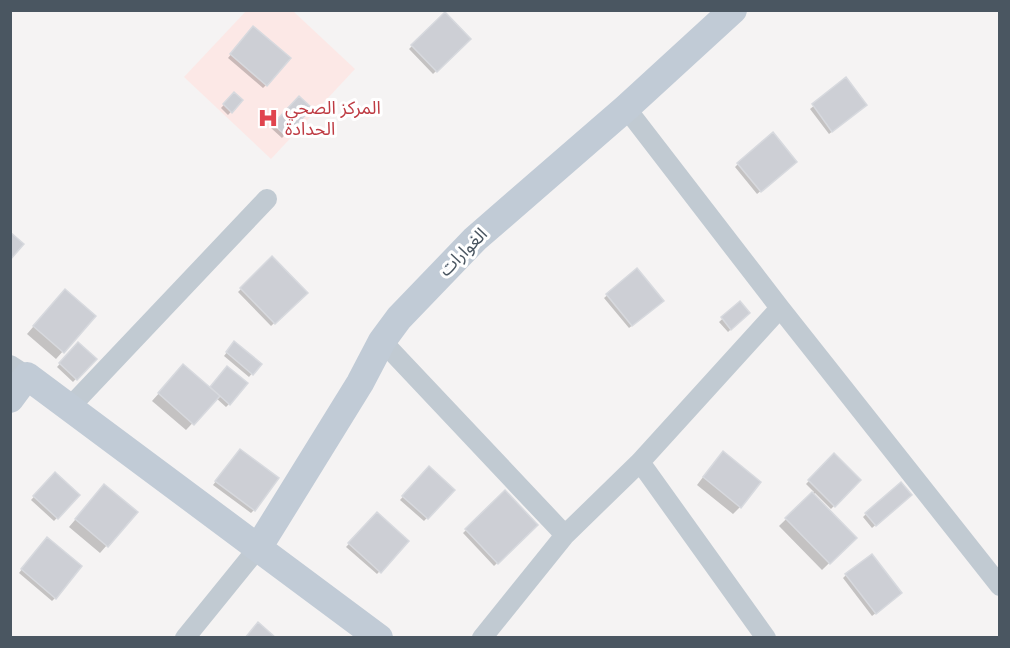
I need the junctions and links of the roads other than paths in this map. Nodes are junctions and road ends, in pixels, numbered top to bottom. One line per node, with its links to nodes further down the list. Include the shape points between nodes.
1 (733, 10): 2 (street, الغوارات)
2 (626, 108): 4 (street); 5 (street, الغوارات, via 475,239)
3 (267, 199): 7 (street)
4 (780, 308): 8 (street); 11 (street)
5 (382, 341): 9 (street); 10 (street, الغوارات)
6 (16, 380): 7 (street)
7 (69, 408): 10 (street)
8 (640, 462): 9 (street); 15 (street)
9 (565, 535): 14 (street)
10 (258, 548): 12 (street); 13 (street)
11 (999, 586)
12 (185, 638)
13 (379, 638)
14 (482, 638)
15 (766, 638)

